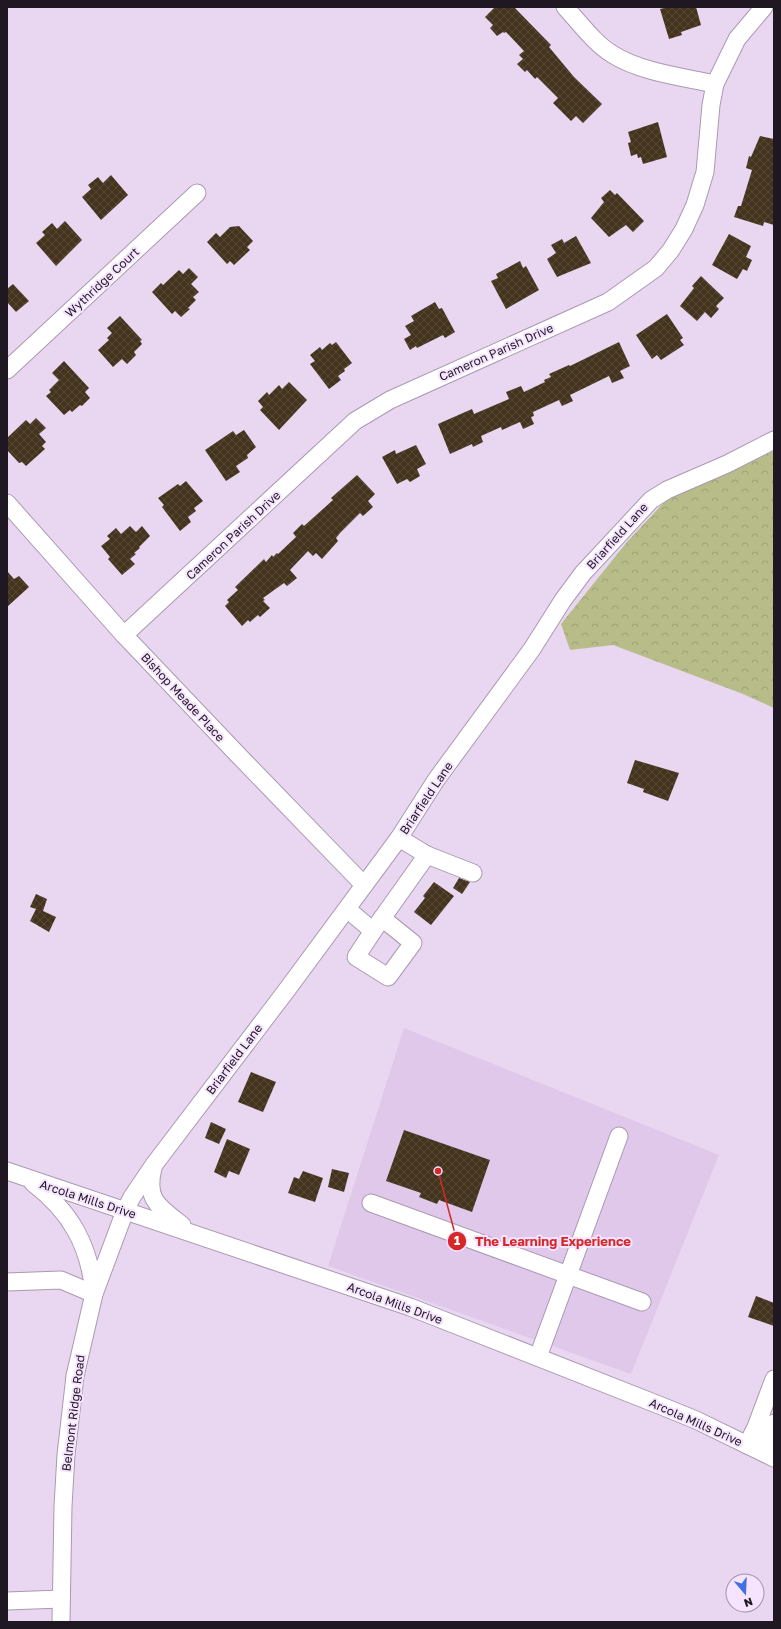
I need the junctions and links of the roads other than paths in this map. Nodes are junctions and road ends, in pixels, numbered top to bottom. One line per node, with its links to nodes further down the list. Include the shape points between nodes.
1 (565, 7): 3 (street, via 600,45 625,61)
2 (764, 7): 3 (street, Cameron Parish Drive, via 737,39)
3 (715, 84): 8 (street, Cameron Parish Drive, via 705,172 695,205 684,229 656,268 608,302 390,400 356,421)
4 (197, 193): 5 (street, Wythridge Court)
5 (7, 370)
6 (774, 440): 9 (street, Briarfield Lane, via 667,490 650,500 639,511 583,573 563,600 532,649 436,780)
7 (7, 503): 8 (street, Bishop Meade Place)
8 (124, 635): 12 (street, Bishop Meade Place)
9 (399, 838): 10 (street); 12 (street, Briarfield Lane)
10 (427, 855): 11 (street); 13 (street, via 377,924)
11 (473, 873)
12 (364, 885): 13 (street, Briarfield Lane)
13 (347, 909): 15 (street, Briarfield Lane)
14 (619, 1136): 21 (street)
15 (153, 1166): 19 (street, Briarfield Lane); 20 (street, via 150,1187 153,1199 161,1210)
16 (7, 1171): 17 (street, Arcola Mills Drive)
17 (26, 1178): 19 (street, Arcola Mills Drive); 23 (street, via 45,1192 71,1223 82,1241)
18 (371, 1203): 21 (street)
19 (125, 1211): 20 (street, Arcola Mills Drive); 23 (street, Belmont Ridge Road)
20 (193, 1234): 25 (street, Arcola Mills Drive, via 410,1307)
21 (568, 1275): 24 (street); 25 (street)
22 (7, 1282): 23 (street, via 61,1280)
23 (94, 1294): 29 (street, Belmont Ridge Road, via 75,1376 70,1419 63,1506)
24 (642, 1302)
25 (538, 1357): 28 (street, Arcola Mills Drive, via 696,1420)
26 (774, 1379): 28 (street, via 756,1427)
27 (774, 1423): 28 (street)
28 (761, 1451)
29 (61, 1599): 30 (street); 31 (street, Belmont Ridge Road)
30 (7, 1601)
31 (61, 1622)

